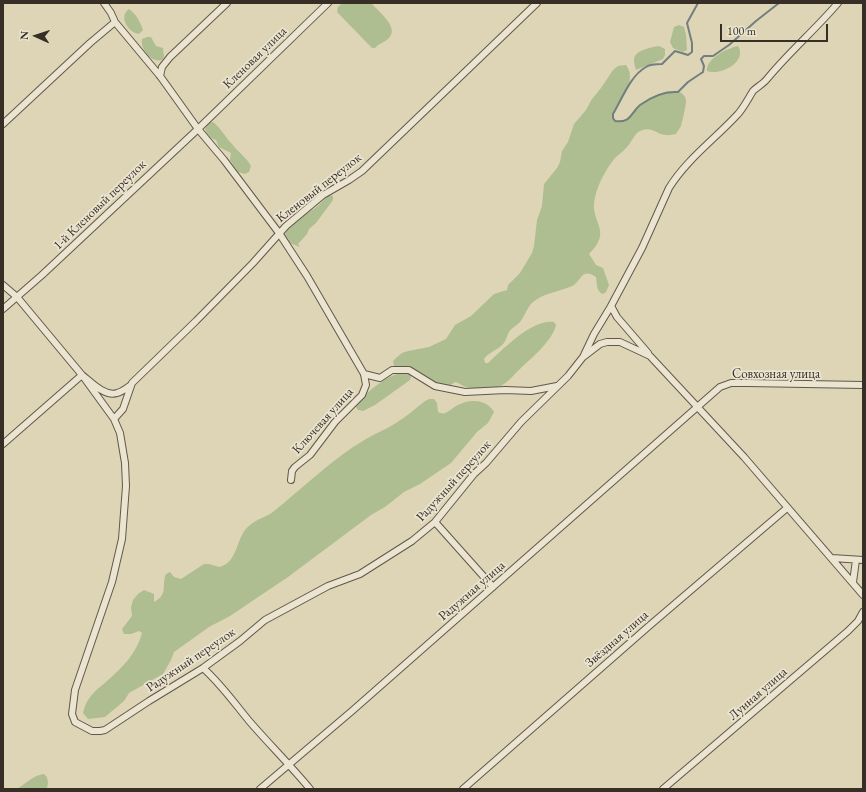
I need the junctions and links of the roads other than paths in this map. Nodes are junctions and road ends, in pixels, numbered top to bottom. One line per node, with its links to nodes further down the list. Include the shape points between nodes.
1 (104, 3): 6 (street)
2 (227, 3): 7 (street, via 170,57 162,67)
3 (328, 3): 9 (street, Кленовая улица)
4 (537, 3): 10 (street, Кленовый переулок, via 362,171 323,195)
5 (838, 3): 13 (street, via 753,92 739,113 675,178)
6 (115, 22): 7 (street); 8 (street)
7 (160, 76): 9 (street)
8 (3, 124)
9 (198, 129): 10 (street); 12 (street, 1-й Кленовый переулок)
10 (279, 233): 17 (street); 19 (street, Кленовый переулок, via 257,259)
11 (3, 285): 12 (street)
12 (17, 296): 14 (street, 1-й Кленовый переулок); 18 (street)
13 (611, 306): 15 (street, via 617,317); 16 (street)
14 (3, 309)
15 (650, 356): 16 (street, Радужный переулок, via 630,346 614,342 600,344); 22 (street, Радужный переулок)
16 (583, 357): 21 (street, Радужный переулок)
17 (364, 374): 21 (street, via 380,378 392,370 410,370 435,386 460,391 531,391); 25 (street, Ключевая улица, via 366,385 362,395 335,422 310,455 295,467)
18 (82, 375): 19 (street, via 104,392 117,393); 23 (street); 24 (street)
19 (131, 385): 23 (street, Кленовый переулок, via 123,409)
20 (863, 385): 22 (street, Совхозная улица, via 725,384)
21 (559, 386): 27 (street, Радужный переулок, via 520,422)
22 (698, 408): 26 (street, Радужный переулок); 31 (street, Радужная улица)
23 (114, 419): 34 (street, Радужный переулок, via 120,433 125,463 122,539 112,582 78,683 72,707 75,722 95,731 105,730)
24 (3, 444)
25 (291, 480)
26 (788, 508): 28 (street, Радужный переулок); 38 (street, Звёздная улица)
27 (435, 522): 31 (street); 34 (street, Радужный переулок, via 412,541 360,574 324,588 265,620)
28 (832, 558): 29 (street); 30 (street, Радужный переулок)
29 (860, 560): 30 (street)
30 (853, 582): 32 (street, Радужный переулок)
31 (493, 587): 35 (street, Радужная улица)
32 (863, 595)
33 (863, 612): 39 (street, Лунная улица, via 858,621 844,634)
34 (203, 668): 35 (street)
35 (289, 764): 36 (street, Радужная улица); 37 (street)
36 (260, 789)
37 (310, 789)
38 (463, 789)
39 (663, 789)

